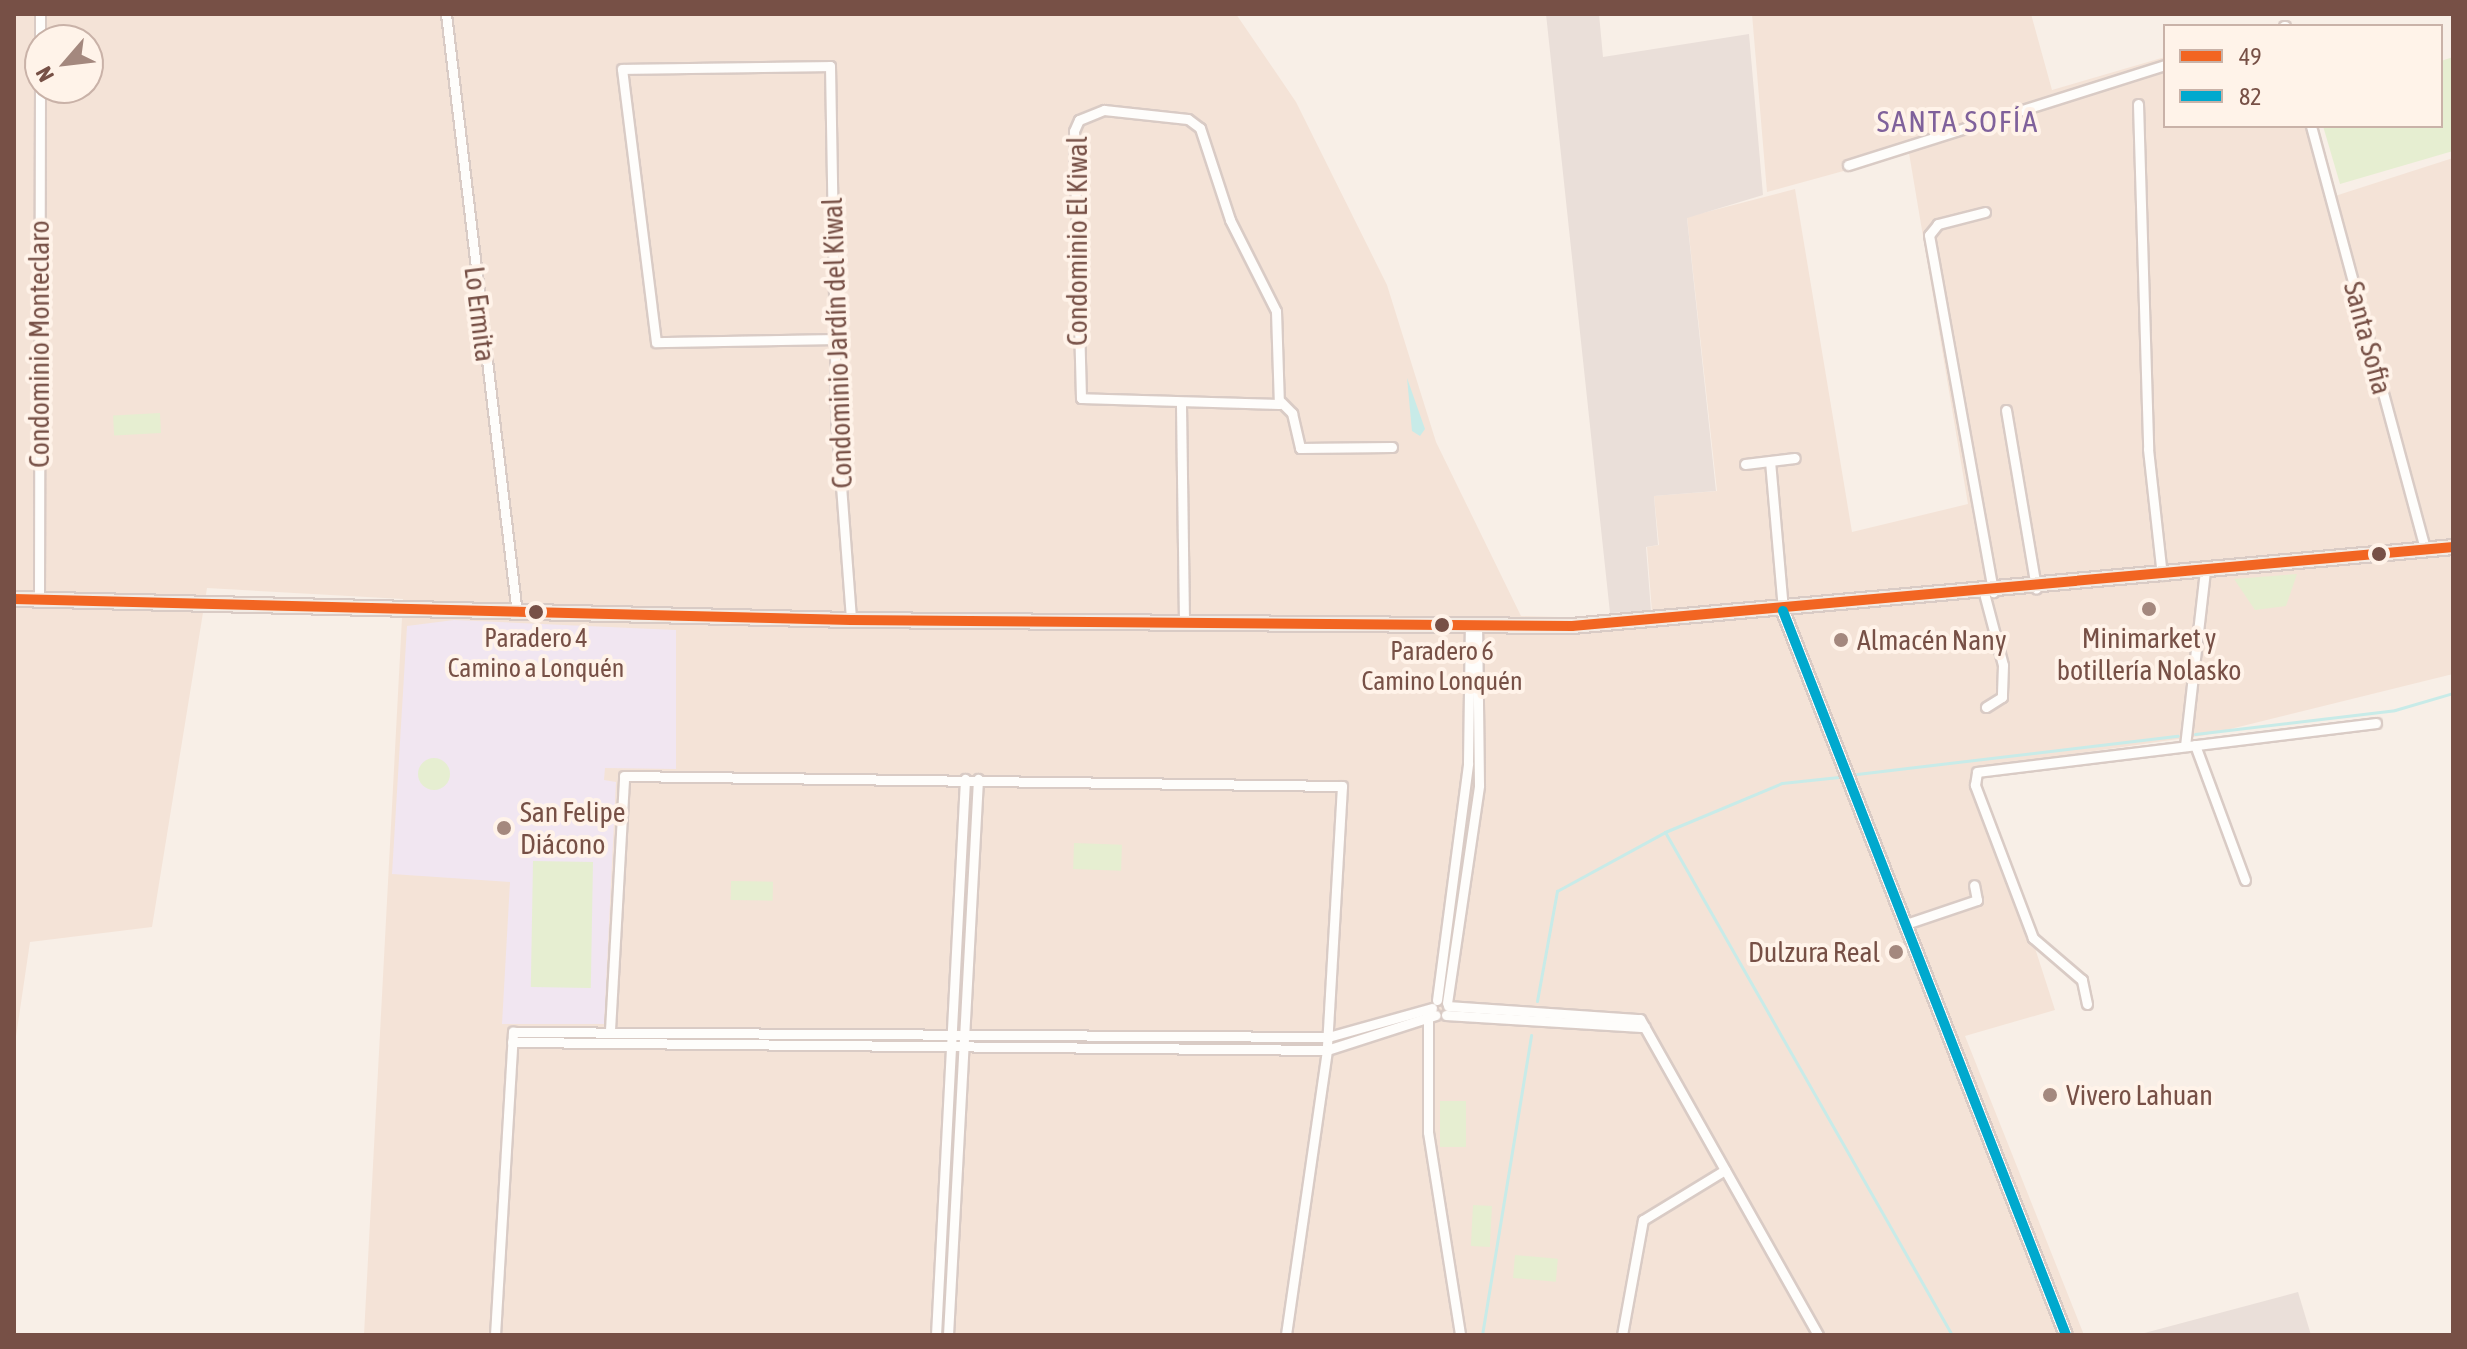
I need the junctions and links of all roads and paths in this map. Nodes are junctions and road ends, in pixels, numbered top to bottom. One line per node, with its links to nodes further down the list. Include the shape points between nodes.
1 (446, 14): 25 (street, Lo Ermita)
2 (2163, 66): 6 (street)
3 (40, 104): 23 (street, Condominio Monteclaro)
4 (2138, 104): 19 (street, via 2148,449)
5 (2312, 128): 17 (street, Santa Sofia)
6 (1848, 165)
7 (1985, 212): 21 (street, via 1938,224 1929,235)
8 (833, 339): 8 (street, Condominio Jardín del Kiwal, via 830,66 622,69 656,342); 26 (street, Condominio Jardín del Kiwal)
9 (1281, 402): 10 (street, Condominio El Kiwal); 10 (street, Condominio El Kiwal, via 1276,311 1230,220 1200,128 1188,119 1104,110 1079,120 1074,131 1079,395 1092,403); 12 (street, via 1292,413 1300,448)
10 (1181, 405): 27 (street)
11 (2006, 410): 20 (street)
12 (1392, 447)
13 (1795, 458): 14 (street)
14 (1770, 461): 15 (street); 24 (street)
15 (1745, 464)
16 (2453, 547): 17 (main road)
17 (2425, 549): 18 (main road)
18 (2205, 571): 19 (main road); 31 (street)
19 (2162, 575): 20 (main road)
20 (2036, 588): 21 (main road)
21 (1988, 592): 24 (main road); 29 (street, via 2003,665 2002,697)
22 (14, 599): 23 (main road)
23 (39, 600): 25 (main road)
24 (1783, 611): 28 (main road); 36 (main road)
25 (517, 614): 26 (main road)
26 (851, 620): 27 (main road)
27 (1184, 624): 28 (main road)
28 (1474, 626): 38 (street, via 1468,763)
29 (1986, 707)
30 (2376, 723): 31 (street)
31 (2190, 746): 34 (street); 37 (street, via 1982,769 1974,778 2033,938 2082,980)
32 (965, 779): 33 (street); 39 (street, via 624,776); 40 (street)
33 (978, 779): 41 (street); 43 (street, via 1342,786)
34 (2245, 880)
35 (1974, 885): 36 (street, via 1977,900)
36 (1906, 924): 55 (main road)
37 (2087, 1004)
38 (1438, 1010): 43 (street); 46 (street); 47 (street, via 1628,1014 1645,1027); 52 (street, via 1428,1132)
39 (610, 1030): 40 (street); 42 (street)
40 (954, 1034): 41 (street); 44 (street)
41 (966, 1034): 43 (street); 45 (street)
42 (512, 1037): 44 (street); 48 (street)
43 (1328, 1037): 46 (street)
44 (953, 1047): 45 (street); 49 (street)
45 (965, 1047): 46 (street); 50 (street)
46 (1327, 1050): 51 (street)
47 (1725, 1170): 53 (street, via 1643,1220); 54 (street)
48 (495, 1335)
49 (936, 1335)
50 (948, 1335)
51 (1286, 1335)
52 (1460, 1335)
53 (1622, 1335)
54 (1818, 1335)
55 (2066, 1335)

